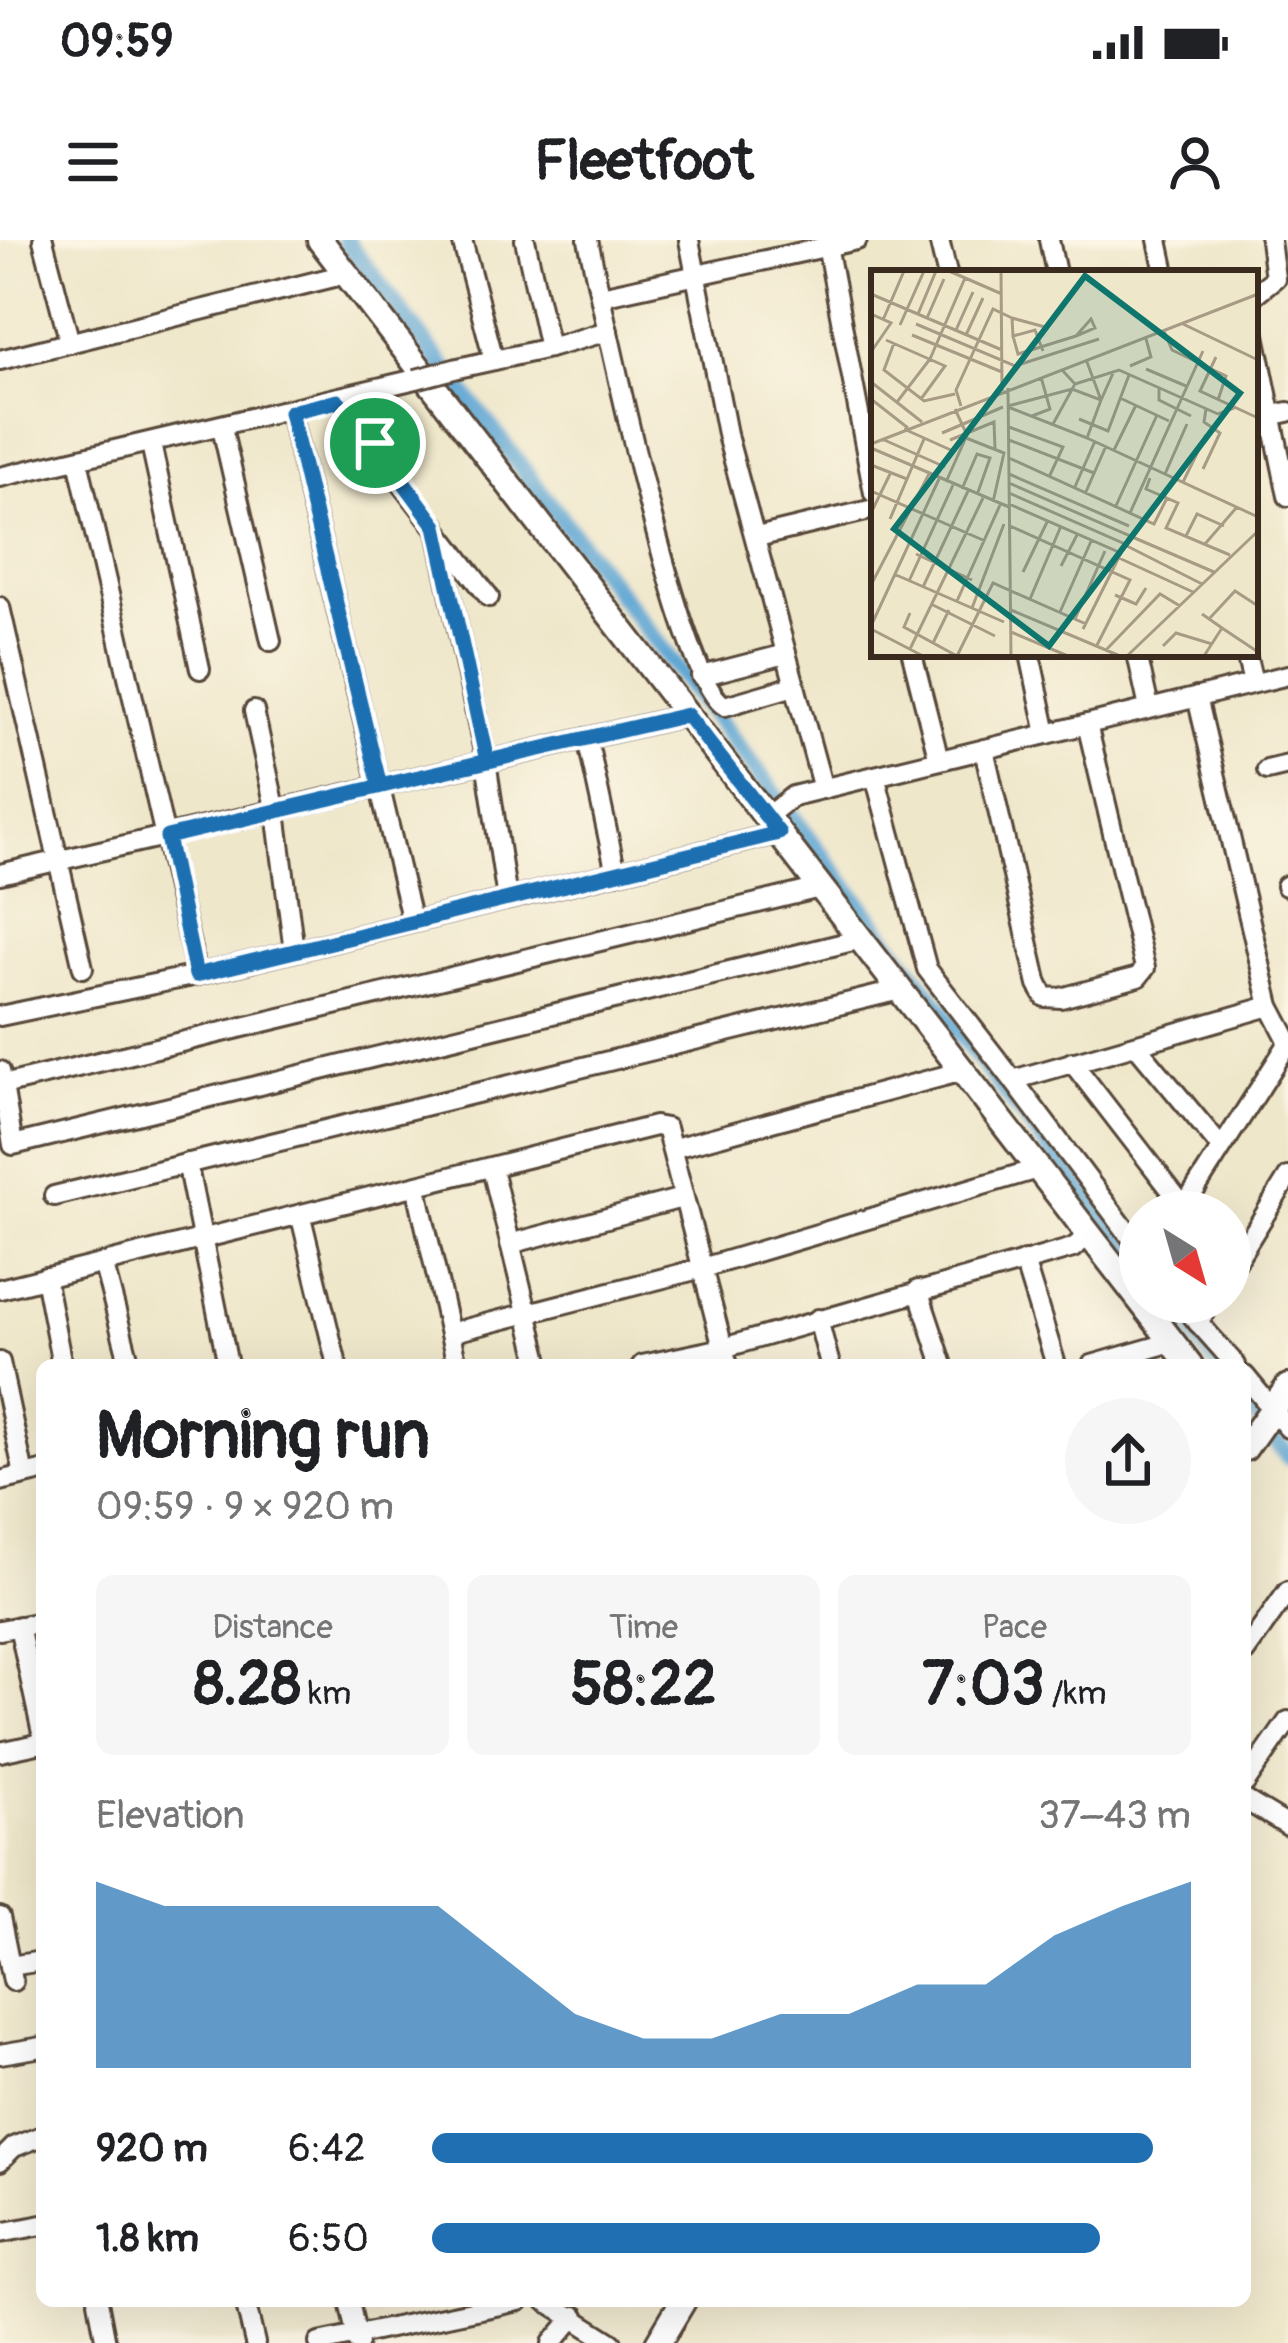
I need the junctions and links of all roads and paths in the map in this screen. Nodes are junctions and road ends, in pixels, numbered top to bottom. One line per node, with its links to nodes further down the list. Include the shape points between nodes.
1 (44, 240): 21 (street)
2 (320, 240): 16 (street)
3 (462, 240): 25 (street)
4 (526, 240): 22 (street)
5 (588, 240): 19 (street)
6 (689, 240): 17 (street)
7 (856, 240): 12 (street)
8 (940, 240): 13 (street)
9 (1049, 240): 14 (street)
10 (1158, 240): 15 (street)
11 (1270, 240): 18 (street, via 1275,278)
12 (827, 243): 17 (street); 33 (street)
13 (945, 270)
14 (1055, 270)
15 (1164, 270)
16 (346, 274): 21 (street); 54 (street)
17 (695, 275): 19 (street); 37 (street)
18 (1258, 292)
19 (601, 296): 20 (street)
20 (608, 331): 22 (street); 48 (street)
21 (70, 343): 24 (street)
22 (549, 348): 25 (street)
23 (1258, 350): 28 (street)
24 (0, 360)
25 (494, 360): 26 (street, bridge)
26 (338, 401): 27 (street); 36 (street)
27 (290, 412): 29 (street); 64 (street)
28 (1271, 416): 34 (street)
29 (222, 428): 30 (street); 40 (street)
30 (151, 444): 31 (street); 46 (street)
31 (77, 460): 32 (street); 68 (street)
32 (0, 477)
33 (871, 477)
34 (1288, 496)
35 (871, 510): 37 (street)
36 (436, 526): 38 (street); 60 (street)
37 (757, 537): 41 (street)
38 (489, 598)
39 (0, 607): 69 (street)
40 (271, 641)
41 (786, 654): 48 (street); 50 (street)
42 (913, 657): 59 (street)
43 (1031, 657): 56 (street)
44 (1138, 657): 52 (street)
45 (1247, 657): 49 (street)
46 (200, 669)
47 (1288, 675): 49 (street)
48 (701, 676): 50 (street, via 725,706)
49 (1253, 683): 51 (street)
50 (794, 686): 65 (street)
51 (1198, 697): 52 (street); 80 (street)
52 (1149, 708): 55 (street)
53 (254, 711): 66 (street)
54 (687, 715): 57 (street); 67 (street)
55 (1088, 724): 56 (street); 58 (street, via 1145,968 1138,977 1061,998 1045,997 1038,985)
56 (1047, 734): 58 (street)
57 (586, 738): 60 (street); 70 (street)
58 (984, 749): 59 (street)
59 (938, 760): 63 (street)
60 (487, 761): 64 (street); 73 (street)
61 (1288, 765): 62 (street)
62 (1268, 770)
63 (874, 776): 65 (street); 87 (street, via 927,969)
64 (380, 786): 66 (street); 74 (street)
65 (823, 789): 67 (street, via 794,796)
66 (276, 812): 68 (street); 76 (street)
67 (773, 820): 70 (street); 72 (street)
68 (167, 837): 69 (street); 78 (street)
69 (60, 862): 71 (street); 77 (street)
70 (616, 873): 73 (street)
71 (0, 874)
72 (820, 887): 75 (street); 86 (street)
73 (507, 899): 74 (street)
74 (412, 922): 76 (street)
75 (861, 939): 79 (street); 89 (street)
76 (294, 951): 78 (street)
77 (83, 968)
78 (196, 975): 81 (street)
79 (901, 990): 85 (street); 91 (street)
80 (1270, 1006): 82 (street); 83 (street)
81 (0, 1016)
82 (1288, 1042): 88 (street)
83 (1136, 1045): 84 (street); 88 (street)
84 (1072, 1062): 87 (street); 96 (street)
85 (963, 1071): 90 (street); 93 (street)
86 (1, 1077): 89 (street)
87 (1012, 1080): 101 (street)
88 (1219, 1145): 97 (street)
89 (7, 1147)
90 (674, 1148): 92 (street, via 668,1131 655,1126); 99 (street)
91 (187, 1163): 98 (street); 104 (street)
92 (492, 1169): 95 (street); 105 (street)
93 (1036, 1169): 102 (street); 108 (street)
94 (1288, 1177): 103 (street)
95 (417, 1189): 100 (street); 115 (street)
96 (1169, 1191)
97 (1194, 1191)
98 (54, 1196)
99 (682, 1198): 105 (street); 108 (street)
100 (301, 1216): 104 (street); 121 (street)
101 (1119, 1221)
102 (1087, 1237): 106 (street); 116 (street)
103 (1251, 1237)
104 (200, 1243): 107 (street); 120 (street)
105 (510, 1244): 112 (street)
106 (1024, 1261): 111 (street); 126 (street)
107 (104, 1266): 109 (street); 119 (street)
108 (699, 1269): 112 (street); 117 (street)
109 (45, 1276): 110 (street); 118 (street)
110 (0, 1288)
111 (918, 1290): 113 (street); 125 (street)
112 (527, 1313): 115 (street); 123 (street)
113 (818, 1319): 117 (street); 124 (street)
114 (1198, 1323): 130 (street)
115 (450, 1333): 122 (street)
116 (1173, 1343): 127 (street); 128 (street); 129 (street)
117 (725, 1356)
118 (61, 1359)
119 (128, 1359)
120 (227, 1359)
121 (336, 1359)
122 (456, 1359)
123 (538, 1359)
124 (828, 1359)
125 (941, 1359)
126 (1054, 1359)
127 (1114, 1359)
128 (1161, 1359)
129 (1185, 1359)
130 (1231, 1359)
131 (0, 1361): 136 (street)
132 (1251, 1383): 134 (street)
133 (1288, 1387): 134 (street)
134 (1278, 1417): 135 (street)
135 (1251, 1439)
136 (33, 1473): 137 (street)
137 (0, 1481)
138 (1288, 1591): 140 (street)
139 (9, 1629): 141 (street)
140 (1251, 1643)
141 (36, 1714)
142 (1288, 1721): 145 (street)
143 (36, 1744): 144 (street)
144 (0, 1752)
145 (1251, 1774)
146 (1251, 1804): 147 (street)
147 (1288, 1826)
148 (0, 1917): 149 (street, via 12,1974)
149 (36, 1964)
150 (36, 2048): 151 (street)
151 (0, 2054)
152 (36, 2138): 153 (street)
153 (0, 2161)
154 (36, 2226): 155 (street)
155 (0, 2233)
156 (99, 2307): 164 (street)
157 (246, 2307): 165 (street)
158 (350, 2307): 163 (street)
159 (492, 2307): 163 (street)
160 (557, 2307): 162 (street)
161 (679, 2307): 169 (street)
162 (574, 2316): 167 (street); 168 (street)
163 (357, 2337): 166 (street)
164 (106, 2343)
165 (255, 2343)
166 (319, 2343)
167 (552, 2343)
168 (612, 2343)
169 (658, 2343)

